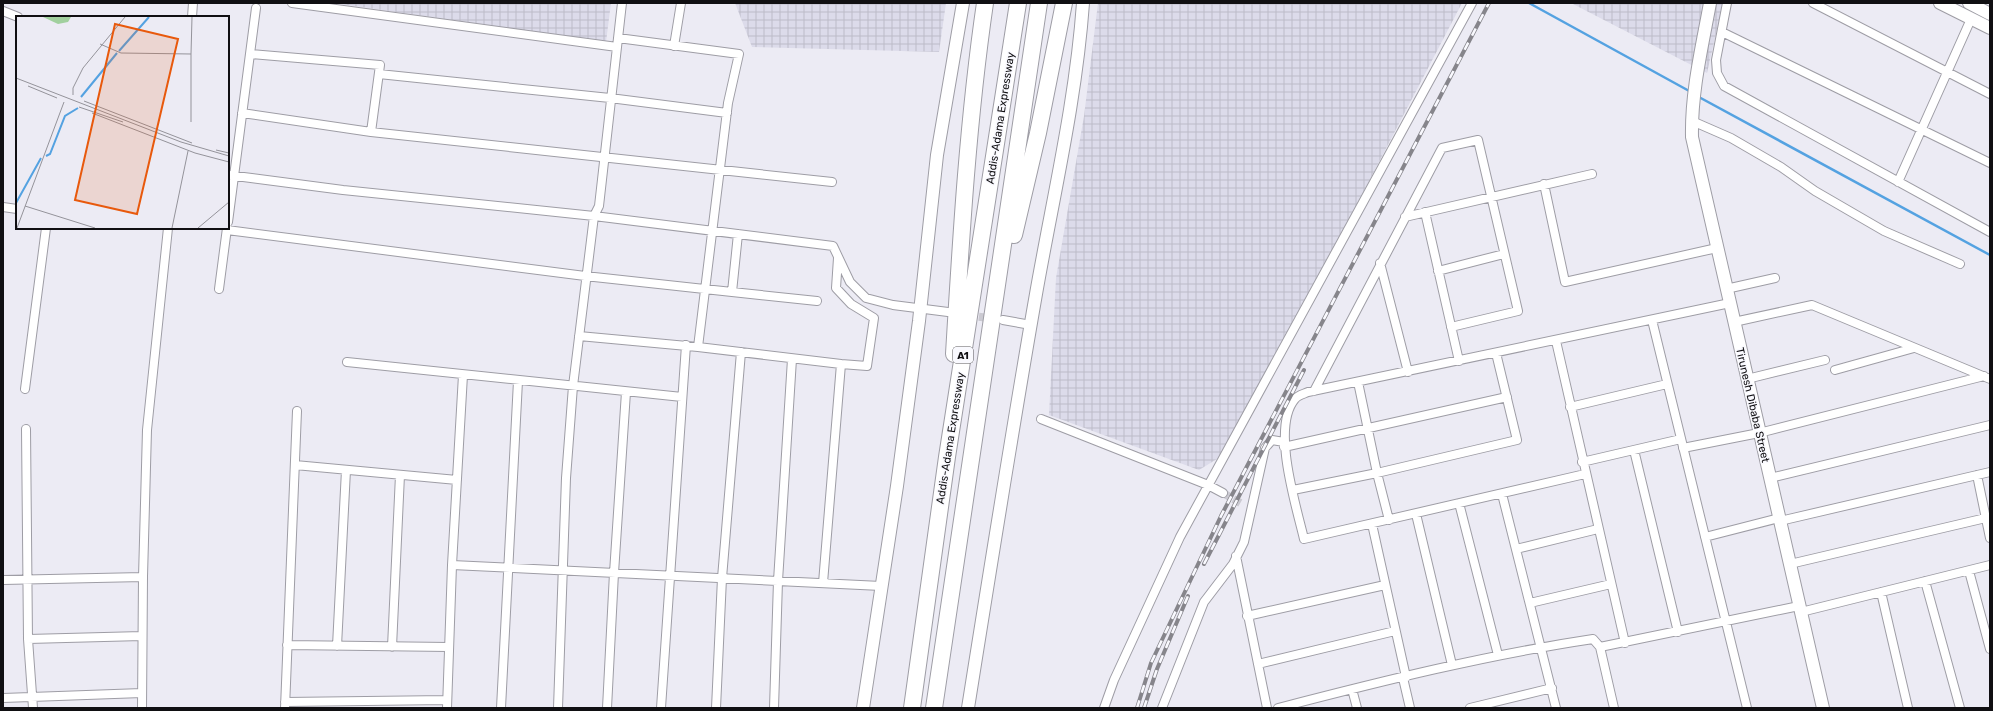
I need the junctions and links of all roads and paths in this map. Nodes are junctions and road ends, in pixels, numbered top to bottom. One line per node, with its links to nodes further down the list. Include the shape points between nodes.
1 (193, 3): 21 (street)
2 (292, 3): 25 (street)
3 (622, 3): 25 (street)
4 (681, 3): 26 (street)
5 (963, 3): 73 (street, via 938,155)
6 (985, 3): 118 (highway, via 970,144)
7 (1018, 3): 118 (highway, Addis-Adama Expressway / A1)
8 (1039, 3): 81 (highway, Addis-Adama Expressway / A1)
9 (1064, 3): 81 (highway, via 1038,133)
10 (1083, 3): 78 (street, via 1081,36 1069,117)
11 (1472, 3): 129 (street)
12 (1710, 3): 34 (street, Tirunesh Dibaba Street)
13 (1728, 3): 24 (street)
14 (1813, 3): 28 (street)
15 (1940, 3): 22 (street)
16 (1969, 3): 19 (street)
17 (256, 8): 27 (street)
18 (3, 11): 20 (street)
19 (1990, 14)
20 (16, 16)
21 (192, 16)
22 (1971, 19): 23 (street); 28 (street)
23 (1990, 28)
24 (1722, 32): 35 (street); 43 (street, via 1716,60 1717,73 1724,86)
25 (617, 43): 26 (street); 31 (street)
26 (674, 46): 33 (street, via 739,54)
27 (250, 54): 29 (street, via 380,65); 32 (street)
28 (1947, 72): 30 (street); 35 (street)
29 (379, 74): 31 (street); 36 (street)
30 (1990, 94)
31 (610, 98): 33 (street); 37 (street)
32 (242, 113): 36 (street); 41 (street)
33 (727, 113): 39 (street)
34 (1692, 120): 59 (street, Tirunesh Dibaba Street, via 1696,156); 63 (street, via 1731,138 1884,231)
35 (1922, 130): 38 (street); 43 (street)
36 (371, 132): 37 (street)
37 (604, 156): 39 (street); 50 (street, via 598,206)
38 (1990, 163)
39 (720, 169): 42 (street); 56 (street)
40 (1592, 174): 44 (street)
41 (231, 175): 46 (street); 50 (street, via 343,190)
42 (832, 182)
43 (1898, 182): 57 (street)
44 (1544, 184): 45 (street); 59 (street, via 1565,282)
45 (1491, 196): 49 (street); 51 (street, via 1478,140 1442,148); 60 (street)
46 (229, 201)
47 (3, 207): 48 (street)
48 (16, 209)
49 (1425, 212): 51 (street); 64 (street)
50 (594, 216): 56 (street); 65 (street)
51 (1405, 217): 62 (street)
52 (229, 227): 65 (street)
53 (46, 229): 102 (street)
54 (168, 229): 154 (street, via 147,430)
55 (227, 229): 67 (street)
56 (712, 231): 58 (street); 69 (street)
57 (1990, 232)
58 (738, 234): 61 (street, via 833,246); 70 (street)
59 (1717, 248): 68 (street, Tirunesh Dibaba Street)
60 (1504, 254): 64 (street); 79 (street, via 1518,311)
61 (838, 256): 73 (street, via 850,282 866,298 893,305); 92 (street, via 836,288 851,304 874,318 867,366)
62 (1380, 263): 94 (street); 103 (street)
63 (1960, 264)
64 (1438, 271): 79 (street)
65 (585, 276): 69 (street); 80 (street)
66 (1775, 278): 68 (street)
67 (219, 289)
68 (1726, 289): 72 (street, Tirunesh Dibaba Street)
69 (705, 290): 70 (street); 84 (street)
70 (732, 292): 71 (street)
71 (817, 301)
72 (1730, 303): 76 (street); 77 (street, Tirunesh Dibaba Street)
73 (921, 307): 74 (street); 163 (street)
74 (948, 312)
75 (1003, 320): 78 (street)
76 (1652, 320): 82 (street); 100 (street)
77 (1734, 322): 85 (street, via 1812,305); 97 (street, Tirunesh Dibaba Street)
78 (1031, 325): 204 (street)
79 (1451, 328): 90 (street)
80 (579, 336): 83 (street); 101 (street)
81 (989, 337): 203 (highway, Addis-Adama Expressway / A1)
82 (1556, 341): 87 (street); 107 (street)
83 (686, 345): 84 (street); 105 (street)
84 (698, 347): 86 (street)
85 (1914, 348): 93 (street); 96 (street)
86 (741, 352): 88 (street); 155 (street)
87 (1496, 353): 90 (street); 106 (street)
88 (792, 359): 92 (street); 158 (street)
89 (1825, 360): 97 (street)
90 (1459, 361): 94 (street)
91 (347, 362): 95 (street)
92 (841, 364): 160 (street)
93 (1835, 370)
94 (1408, 372): 99 (street)
95 (463, 374): 98 (street); 128 (street)
96 (1987, 377): 113 (street)
97 (1747, 379): 113 (street, Tirunesh Dibaba Street)
98 (518, 380): 101 (street); 149 (street)
99 (1358, 382): 103 (street); 111 (street)
100 (1667, 384): 107 (street); 114 (street)
101 (573, 386): 104 (street); 150 (street)
102 (25, 389)
103 (1314, 390): 115 (street, via 1295,398 1289,409)
104 (626, 392): 105 (street); 152 (street)
105 (682, 397): 153 (street)
106 (1507, 397): 111 (street); 123 (street, via 1517,440)
107 (1570, 407): 119 (street)
108 (297, 411): 120 (street)
109 (1041, 419): 129 (street)
110 (1990, 425): 127 (street)
111 (1368, 427): 115 (street); 123 (street)
112 (26, 429): 156 (street)
113 (1759, 433): 116 (street); 127 (street, Tirunesh Dibaba Street)
114 (1681, 438): 116 (street); 117 (street)
115 (1284, 444): 130 (street); 135 (street, via 1272,440 1265,448)
116 (1683, 448): 142 (street)
117 (1634, 450): 119 (street); 170 (street)
118 (947, 457): 202 (highway, Addis-Adama Expressway / A1)
119 (1582, 462): 124 (street)
120 (295, 465): 121 (street); 174 (street)
121 (346, 470): 125 (street); 175 (street)
122 (1990, 472): 126 (street)
123 (1377, 473): 130 (street); 138 (street)
124 (1585, 474): 132 (street); 141 (street)
125 (400, 475): 128 (street); 176 (street)
126 (1977, 475): 137 (street); 139 (street)
127 (1770, 478): 139 (street, Tirunesh Dibaba Street)
128 (457, 480): 147 (street)
129 (1208, 485): 131 (street); 205 (street, via 1180,537 1114,680)
130 (1293, 490): 140 (street, via 1304,539)
131 (1222, 493)
132 (1502, 494): 133 (street); 144 (street)
133 (1459, 503): 136 (street); 181 (street)
134 (1242, 504): 135 (street)
135 (1250, 508): 145 (street, via 1249,528)
136 (1416, 514): 138 (street); 183 (street)
137 (1988, 517): 143 (street); 146 (street)
138 (1388, 520): 140 (street)
139 (1779, 520): 142 (street); 146 (street, Tirunesh Dibaba Street)
140 (1372, 524): 162 (street)
141 (1598, 529): 144 (street); 161 (street)
142 (1705, 537): 168 (street)
143 (1990, 538)
144 (1516, 549): 165 (street)
145 (1236, 556): 167 (street); 206 (street, via 1233,564 1204,602)
146 (1790, 564): 166 (street, Tirunesh Dibaba Street)
147 (452, 565): 149 (street); 177 (street)
148 (1990, 565): 151 (street)
149 (507, 568): 150 (street); 195 (street)
150 (563, 570): 152 (street); 196 (street)
151 (1969, 570): 159 (street); 180 (street)
152 (614, 573): 153 (street); 197 (street)
153 (670, 576): 155 (street); 198 (street)
154 (142, 577): 156 (street); 171 (street)
155 (722, 578): 158 (street); 199 (street)
156 (27, 579): 157 (street); 172 (street)
157 (3, 580)
158 (778, 581): 160 (street); 200 (street)
159 (1925, 581): 164 (street); 217 (street)
160 (823, 583): 163 (street)
161 (1611, 584): 165 (street); 173 (street)
162 (1385, 585): 167 (street); 169 (street)
163 (881, 586): 201 (street)
164 (1881, 592): 166 (street); 216 (street)
165 (1530, 603): 178 (street)
166 (1800, 609): 168 (street); 215 (street, Tirunesh Dibaba Street)
167 (1248, 616): 182 (street)
168 (1726, 622): 170 (street); 214 (street)
169 (1395, 631): 182 (street); 184 (street)
170 (1678, 632): 173 (street)
171 (142, 636): 172 (street); 187 (street)
172 (28, 639): 188 (street)
173 (1625, 643): 179 (street)
174 (287, 646): 175 (street); 192 (street)
175 (337, 646): 176 (street)
176 (392, 647): 177 (street)
177 (449, 647): 190 (street)
178 (1541, 647): 179 (street, via 1593,639); 181 (street); 185 (street)
179 (1600, 647): 213 (street)
180 (1990, 649)
181 (1498, 655): 183 (street)
182 (1258, 664): 207 (street)
183 (1452, 665): 184 (street)
184 (1405, 677): 186 (street); 210 (street)
185 (1552, 688): 211 (street); 212 (street)
186 (1352, 689): 191 (street); 209 (street)
187 (142, 693): 188 (street); 194 (street)
188 (32, 696): 189 (street); 193 (street)
189 (3, 698)
190 (447, 704): 192 (street)
191 (1309, 704): 208 (street)
192 (285, 705)
193 (33, 708)
194 (142, 708)
195 (501, 708)
196 (558, 708)
197 (608, 708)
198 (661, 708)
199 (716, 708)
200 (774, 708)
201 (862, 708)
202 (912, 708)
203 (934, 708)
204 (968, 708)
205 (1104, 708)
206 (1162, 708)
207 (1267, 708)
208 (1278, 708)
209 (1357, 708)
210 (1410, 708)
211 (1470, 708)
212 (1556, 708)
213 (1614, 708)
214 (1747, 708)
215 (1823, 708)
216 (1908, 708)
217 (1960, 708)

